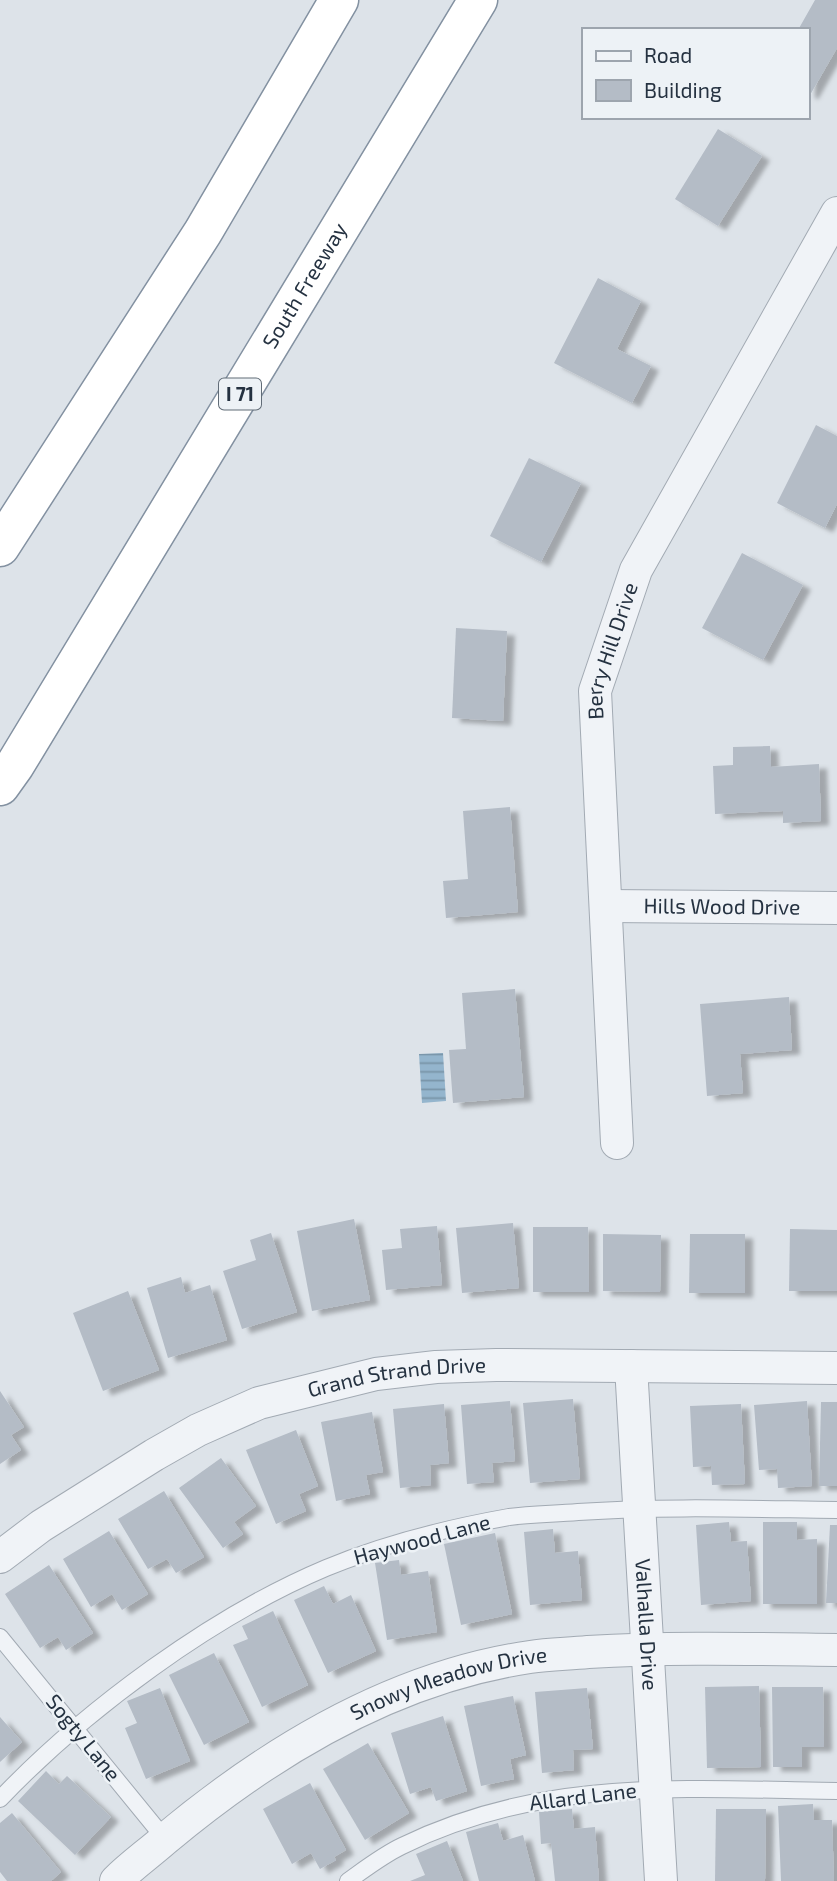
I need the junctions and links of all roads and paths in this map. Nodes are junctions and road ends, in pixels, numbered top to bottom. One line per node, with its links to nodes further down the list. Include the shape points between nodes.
1 (339, 0): 4 (highway, via 203,232)
2 (478, 0): 5 (highway, South Freeway / I 71)
3 (837, 213): 6 (street, Berry Hill Drive, via 636,570 595,691)
4 (0, 547)
5 (0, 786)
6 (606, 906): 7 (street, Hills Wood Drive); 8 (street, Berry Hill Drive)
7 (837, 908)
8 (617, 1143)
9 (631, 1366): 10 (street, Grand Strand Drive); 11 (street, Valhalla Drive); 13 (street, Grand Strand Drive, via 436,1367 376,1374 259,1403 154,1455)
10 (837, 1368)
11 (639, 1508): 12 (lane, Haywood Lane); 15 (street, Valhalla Drive); 17 (lane, Haywood Lane, via 512,1517 384,1547 326,1568 211,1630 150,1670)
12 (837, 1510)
13 (0, 1557)
14 (0, 1637): 17 (lane, Sogty Lane)
15 (647, 1648): 16 (street, Snowy Meadow Drive); 18 (street, Valhalla Drive); 21 (street, Snowy Meadow Drive, via 531,1656 482,1666 384,1698 226,1790)
16 (837, 1650)
17 (75, 1729): 20 (lane, Haywood Lane); 21 (lane, Sogty Lane)
18 (655, 1789): 19 (lane, Allard Lane); 23 (lane, Allard Lane, via 568,1795 486,1812 399,1847); 24 (street, Valhalla Drive)
19 (837, 1791)
20 (0, 1799)
21 (165, 1839): 22 (street, Snowy Meadow Drive)
22 (116, 1881)
23 (348, 1881)
24 (661, 1881)

